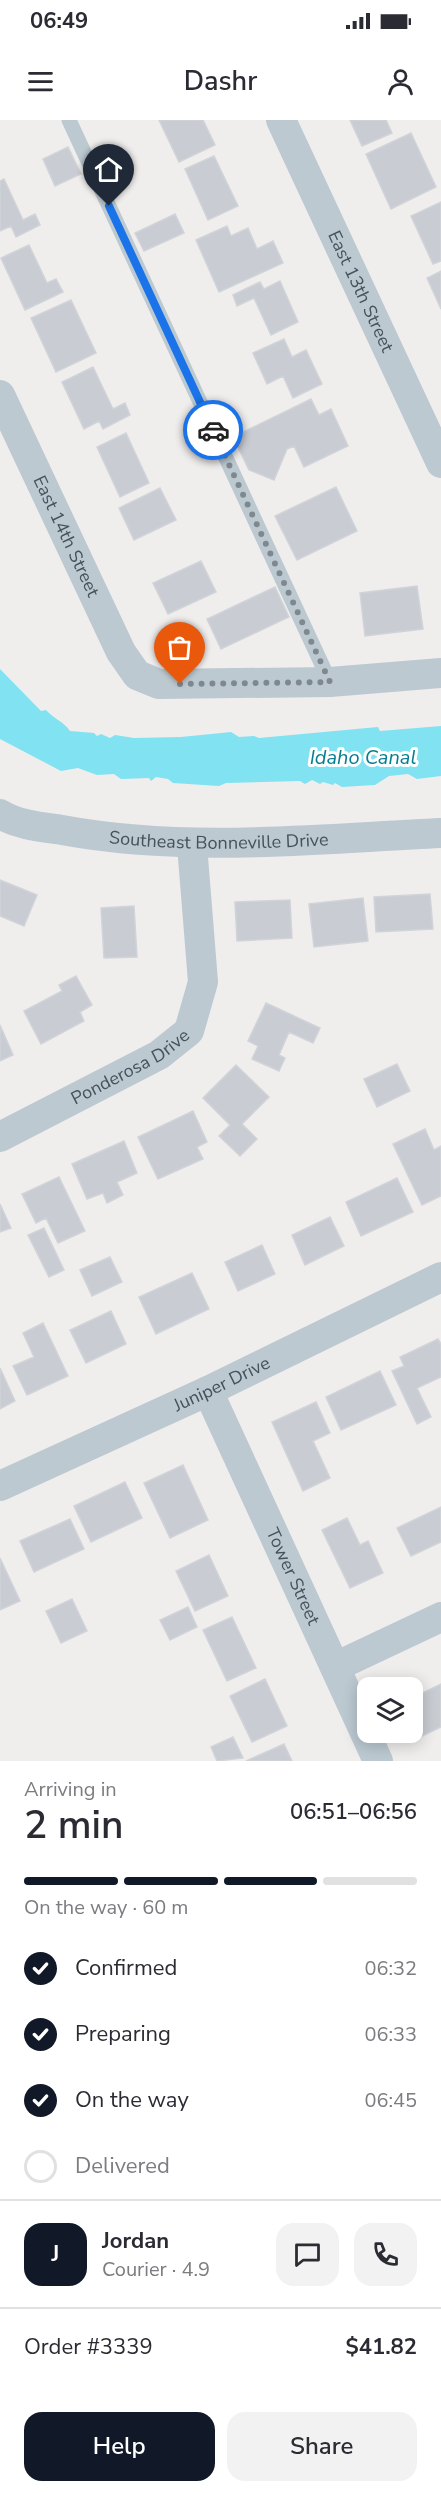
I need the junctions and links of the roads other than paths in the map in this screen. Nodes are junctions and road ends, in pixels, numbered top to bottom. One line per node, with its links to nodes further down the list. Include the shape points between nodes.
1 (69, 120): 6 (lane)
2 (281, 120): 4 (street, East 13th Street)
3 (0, 394): 6 (street, East 14th Street, via 121,652 137,675 159,684)
4 (441, 463)
5 (441, 672): 6 (street)
6 (330, 682)
7 (0, 814): 9 (street, Southeast Bonneville Drive, via 25,824 111,839)
8 (441, 832): 9 (street, Southeast Bonneville Drive)
9 (192, 845): 10 (street, Ponderosa Drive, via 203,982 189,1031 159,1055)
10 (0, 1137)
11 (441, 1277): 12 (street, Juniper Drive)
12 (208, 1391): 13 (street, Juniper Drive); 15 (street, Tower Street)
13 (0, 1486)
14 (441, 1617): 15 (street)
15 (335, 1667): 16 (street, Tower Street)
16 (378, 1761)

